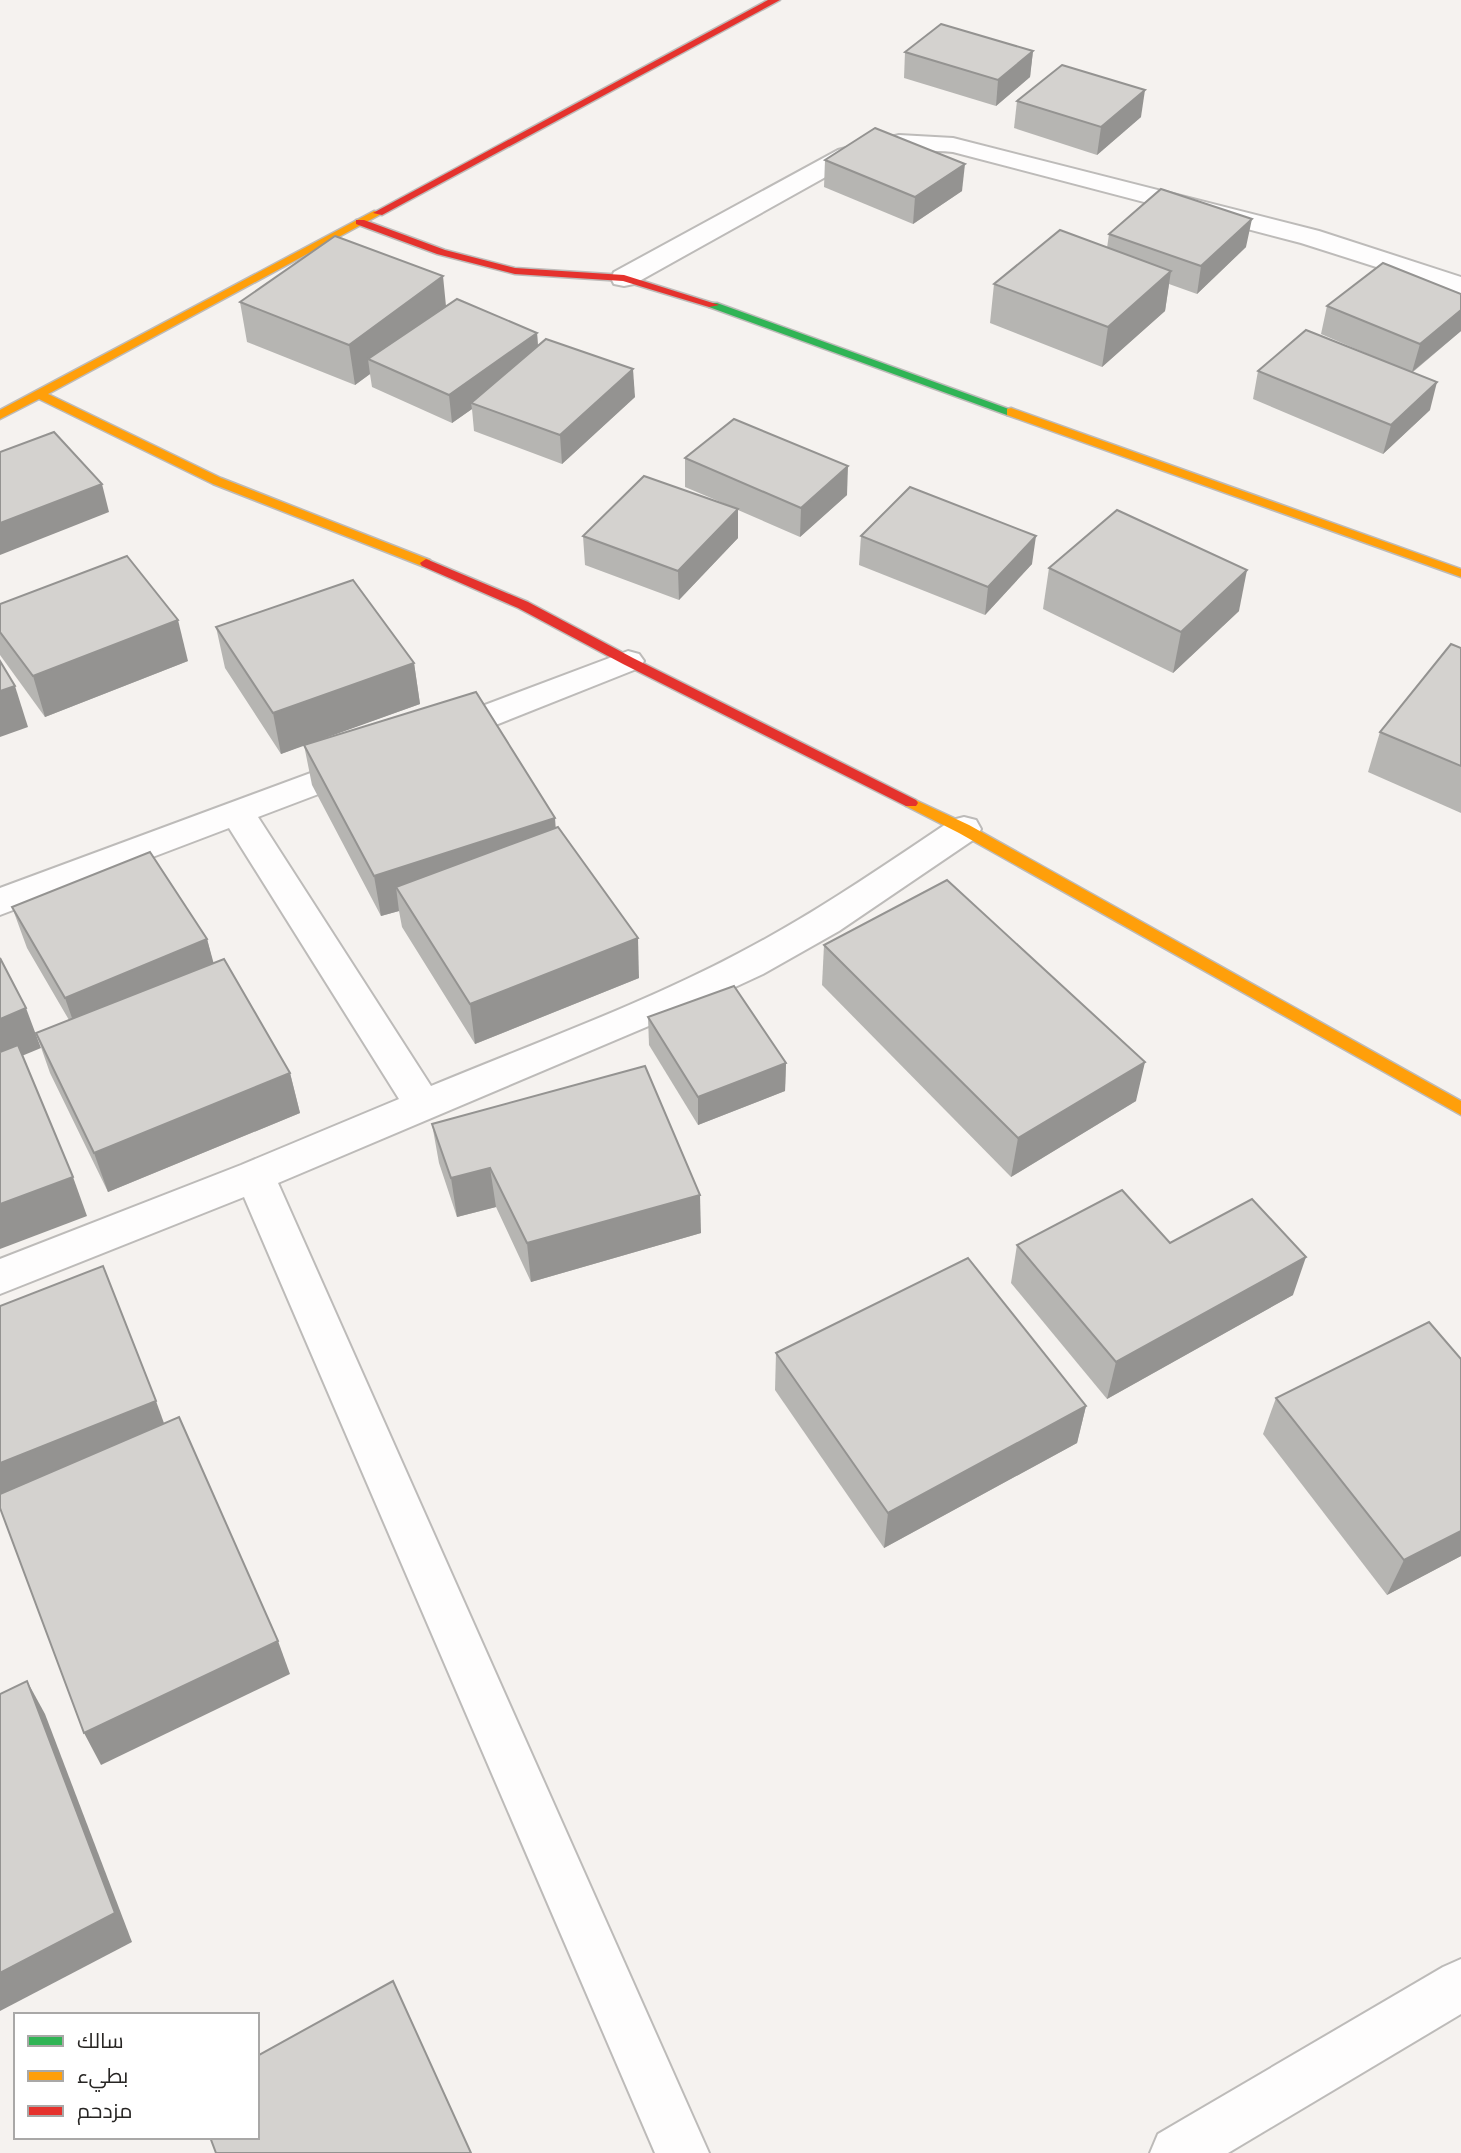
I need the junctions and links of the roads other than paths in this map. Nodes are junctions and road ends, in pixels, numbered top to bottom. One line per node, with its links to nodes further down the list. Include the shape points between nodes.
1 (775, 0): 2 (street)
2 (360, 222): 3 (street, via 441,253 515,271); 5 (street)
3 (624, 278): 4 (street, via 847,155 881,144 915,141 953,145 1193,205); 7 (street, via 678,293)
4 (1461, 286)
5 (40, 395): 6 (street); 8 (street, via 217,481 523,605)
6 (0, 415)
7 (1461, 573)
8 (628, 661): 9 (street); 10 (street)
9 (238, 814): 11 (street); 12 (street)
10 (964, 828): 12 (street, via 826,922 750,964); 13 (street)
11 (0, 902)
12 (423, 1105): 14 (street)
13 (1461, 1109)
14 (255, 1176): 15 (street); 17 (street)
15 (0, 1278)
16 (1461, 1985): 18 (street)
17 (682, 2153)
18 (1177, 2153)

